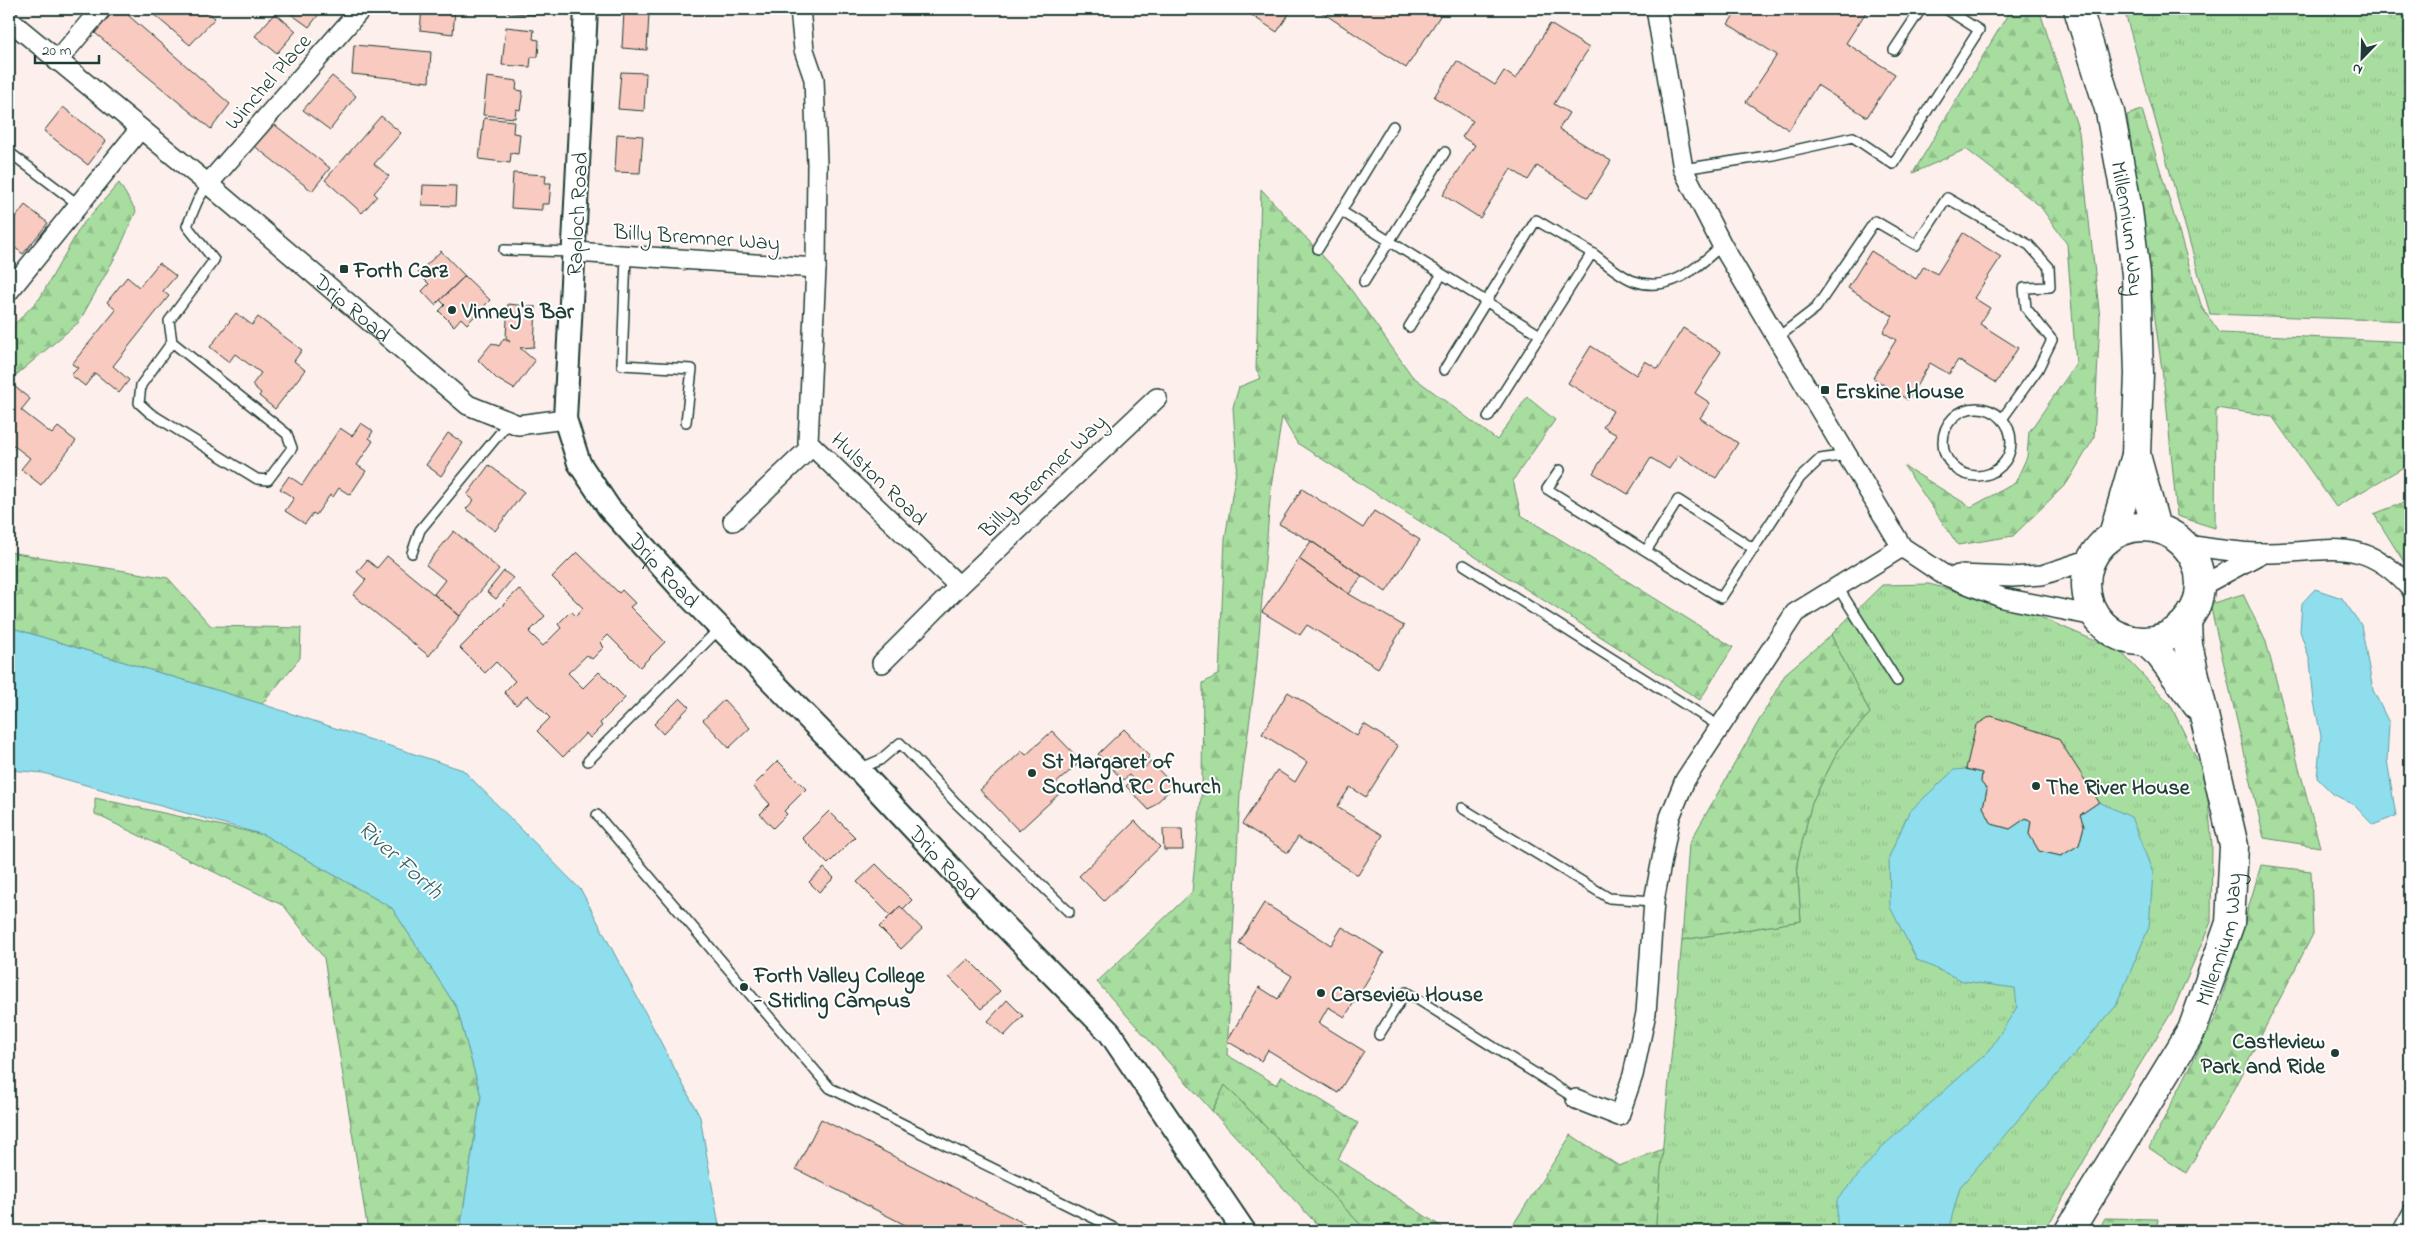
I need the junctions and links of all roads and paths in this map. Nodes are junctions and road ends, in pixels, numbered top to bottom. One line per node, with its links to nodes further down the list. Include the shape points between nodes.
1 (101, 9): 11 (street)
2 (361, 9): 17 (street, Winchel Place)
3 (586, 9): 24 (street, Raploch Road)
4 (800, 9): 27 (street, Hulston Road, via 804,50 814,79)
5 (1656, 9): 16 (street)
6 (1921, 9): 10 (lane)
7 (1946, 9): 16 (lane, via 1979,30 1892,164 1853,137 1773,155)
8 (2078, 9): 45 (main road, Millennium Way, via 2110,112 2128,210 2136,284 2139,374)
9 (9, 20): 11 (street, Drip Road)
10 (1894, 50)
11 (57, 61): 13 (street, Drip Road)
12 (1393, 126): 19 (lane)
13 (140, 129): 17 (street, Drip Road); 18 (street)
14 (9, 152): 18 (lane)
15 (1445, 152): 20 (lane)
16 (1683, 169): 21 (street)
17 (208, 184): 35 (lane, via 187,226 214,260 169,321); 41 (street, Drip Road, via 468,405)
18 (79, 205): 30 (street)
19 (1341, 211): 20 (lane); 22 (lane)
20 (1389, 241): 28 (lane); 29 (lane)
21 (1722, 245): 25 (lane, via 1680,279 1659,286 1634,281); 34 (street)
22 (1318, 249)
23 (504, 250): 24 (lane)
24 (575, 252): 26 (street, Billy Bremner Way); 39 (street, Raploch Road)
25 (1592, 253): 31 (lane, via 1536,220); 33 (lane)
26 (626, 255): 27 (street, Billy Bremner Way); 42 (lane, via 622,365 692,369)
27 (816, 268): 43 (street, Hulston Road, via 808,442)
28 (1442, 274): 31 (lane); 32 (lane)
29 (1364, 282)
30 (9, 291)
31 (1487, 302): 33 (lane); 36 (lane)
32 (1409, 327)
33 (1540, 335): 38 (lane)
34 (1777, 338): 40 (lane, via 1816,308 1875,222 1916,245 1946,198 2030,246 2049,266 2050,287 2024,288 2026,308 2052,340 2038,370); 44 (street)
35 (172, 342): 35 (lane, via 287,434 292,448 268,480 257,479 139,403 141,385)
36 (1444, 370)
37 (1157, 398): 59 (street, Billy Bremner Way)
38 (1488, 417)
39 (564, 419): 41 (street, Drip Road, via 518,425); 65 (street, Drip Road, via 579,463 608,508)
40 (2002, 419): 40 (lane, via 2009,429 2011,445 2008,457 1999,469 1988,475 1971,477 1950,465 1942,441 1952,418 1960,411 1984,408)
41 (509, 422): 54 (lane, via 420,530)
42 (686, 422)
43 (812, 446): 47 (street); 59 (street, Hulston Road)
44 (1847, 455): 51 (street); 52 (lane, via 1820,459 1800,478)
45 (2136, 455): 48 (main road, Millennium Way); 49 (main road, Millennium Way)
46 (1560, 470): 53 (lane, via 1548,489)
47 (733, 521)
48 (2156, 528): 49 (main road, via 2141,526); 50 (main road, via 2172,534)
49 (2113, 535): 56 (main road)
50 (2186, 545): 55 (street); 61 (main road, via 2198,564)
51 (1902, 547): 58 (street); 60 (street)
52 (1754, 549): 53 (lane, via 1721,598); 53 (lane, via 1678,500)
53 (1646, 551)
54 (412, 553)
55 (2262, 553): 61 (street); 62 (street, via 2325,548 2359,552 2393,569)
56 (2091, 559): 58 (street, via 2042,575); 63 (main road, via 2085,587)
57 (1464, 565): 70 (lane)
58 (1944, 575): 63 (street, via 2003,598)
59 (959, 586): 67 (street, Billy Bremner Way)
60 (1837, 586): 68 (lane); 70 (street, via 1794,613)
61 (2201, 586): 64 (main road, via 2197,605)
62 (2410, 588)
63 (2095, 616): 66 (main road, via 2117,636)
64 (2187, 622): 66 (main road, via 2169,636); 69 (main road, Millennium Way, via 2188,645)
65 (720, 627): 71 (lane); 72 (street, Drip Road)
66 (2146, 642): 69 (main road, Millennium Way, via 2160,655)
67 (882, 663)
68 (1897, 681)
69 (2203, 713): 80 (main road, Millennium Way, via 2234,846 2230,923 2192,1030)
70 (1719, 726): 75 (street, via 1685,780 1670,817)
71 (588, 761)
72 (858, 769): 76 (lane, via 880,760 900,743 956,803); 82 (street, Drip Road, via 1110,1033)
73 (1462, 808): 75 (lane, via 1610,898)
74 (597, 815): 81 (lane, via 830,1088)
75 (1654, 901): 78 (street, via 1646,1013 1633,1075 1619,1116)
76 (1069, 912)
77 (1379, 1035): 78 (lane, via 1406,992)
78 (1576, 1100)
79 (2410, 1208): 83 (lane)
80 (2072, 1228)
81 (1120, 1231)
82 (1244, 1231)
83 (2397, 1231)

